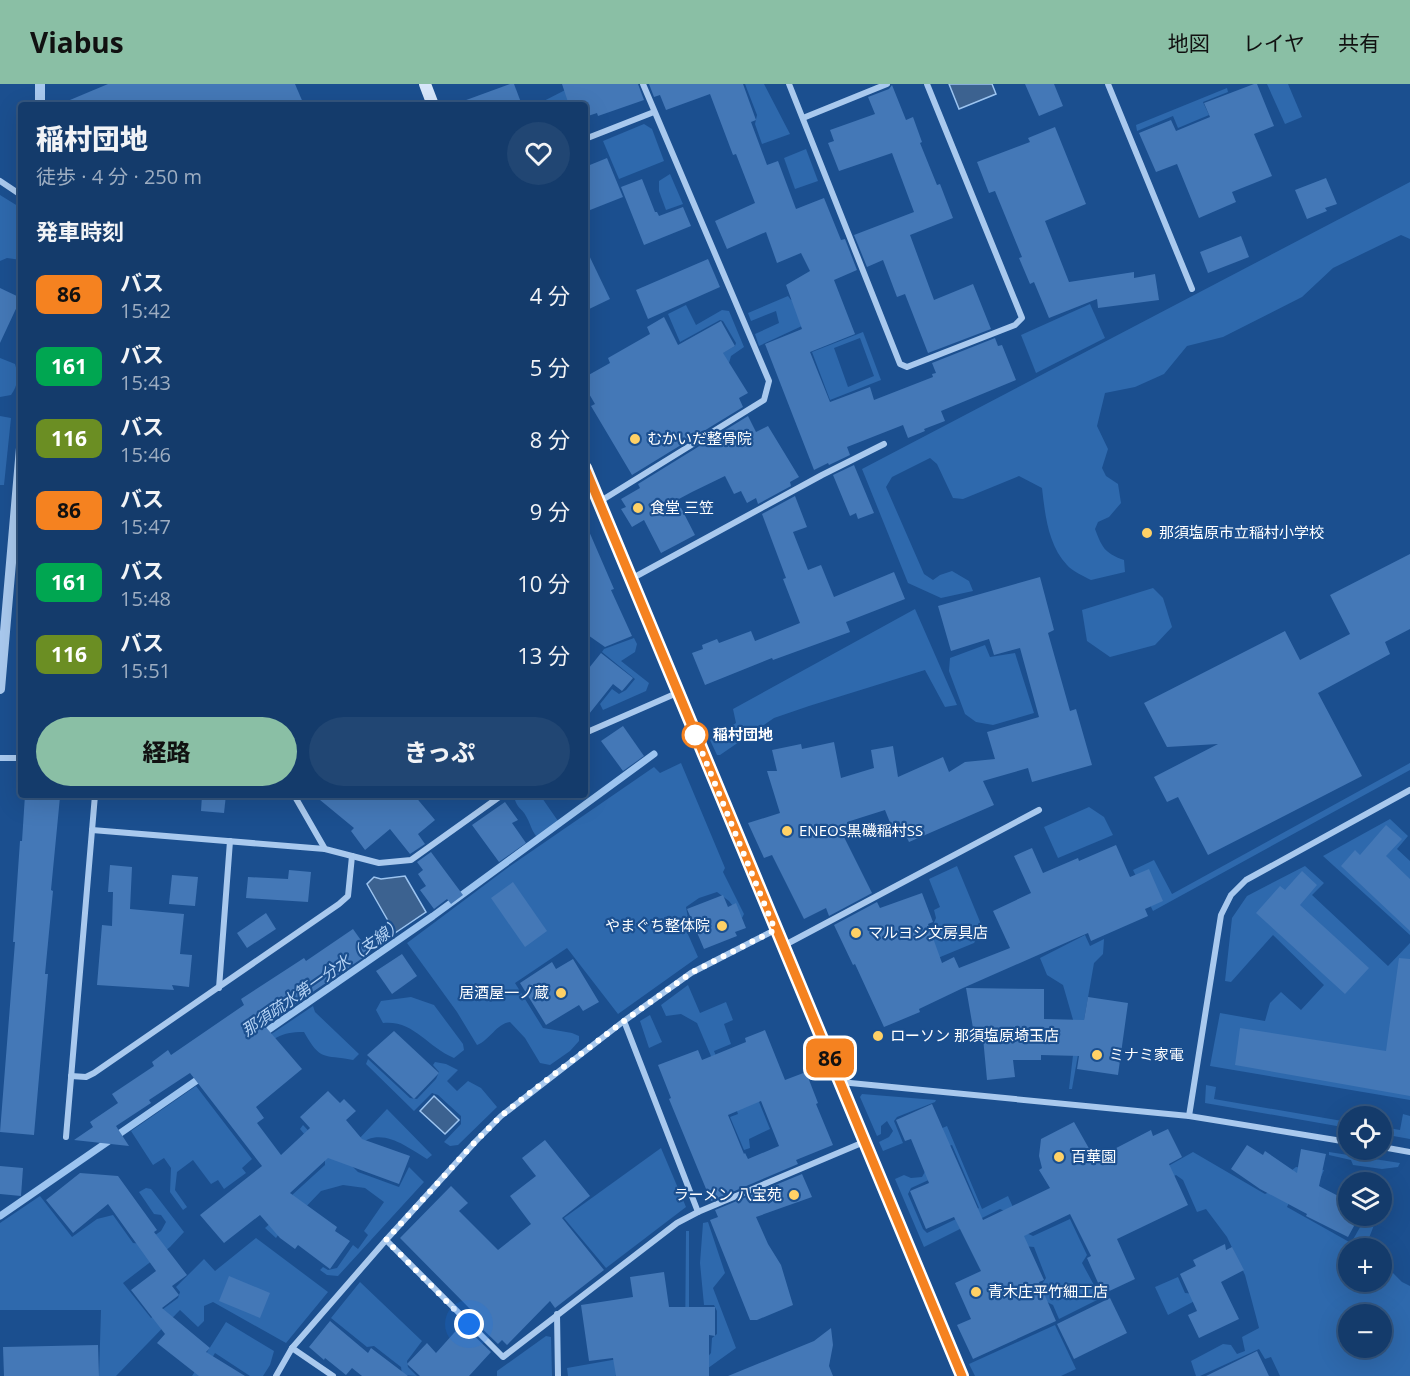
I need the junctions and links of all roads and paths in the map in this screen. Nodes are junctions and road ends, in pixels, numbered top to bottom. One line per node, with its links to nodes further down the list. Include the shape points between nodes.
1 (40, 84): 8 (street)
2 (424, 84): 9 (main road)
3 (643, 84): 10 (street)
4 (789, 84): 11 (street)
5 (887, 84): 11 (street)
6 (927, 84): 11 (street, via 1022,318 1015,325 907,367 900,364)
7 (1108, 84): 15 (street)
8 (40, 102)
9 (432, 102)
10 (654, 112): 12 (street); 19 (street, via 769,381 768,392 764,400)
11 (803, 118)
12 (588, 138)
13 (0, 181): 14 (street)
14 (18, 193)
15 (1192, 289)
16 (884, 444): 20 (street)
17 (588, 475): 19 (main road)
18 (18, 482): 21 (street)
19 (599, 502): 20 (main road)
20 (630, 579): 22 (main road)
21 (0, 683)
22 (677, 693): 23 (street); 35 (main road)
23 (588, 732)
24 (0, 758): 25 (street)
25 (18, 758)
26 (1410, 790): 41 (street, via 1246,879 1231,895 1221,915)
27 (95, 798): 31 (street)
28 (296, 798): 33 (street)
29 (498, 798): 34 (street, via 411,860 379,863)
30 (1039, 810): 36 (street)
31 (92, 831): 32 (street); 39 (street)
32 (230, 841): 33 (street); 37 (street)
33 (325, 849): 34 (street)
34 (352, 856): 37 (street, via 348,896)
35 (775, 930): 36 (main road); 38 (street, via 691,973)
36 (782, 946): 40 (main road)
37 (219, 988): 39 (street, via 94,1073)
38 (624, 1021): 47 (street); 48 (street, via 501,1116)
39 (71, 1076): 42 (street)
40 (840, 1082): 41 (street); 44 (main road)
41 (1190, 1116): 43 (street)
42 (66, 1137)
43 (1338, 1140)
44 (864, 1142): 47 (street); 54 (main road)
45 (1392, 1149): 46 (street)
46 (1410, 1152)
47 (698, 1212): 49 (street, via 677,1223)
48 (386, 1240): 49 (street, via 503,1358); 50 (street)
49 (557, 1314): 53 (street)
50 (292, 1348): 51 (street); 52 (street)
51 (276, 1376)
52 (333, 1376)
53 (558, 1376)
54 (962, 1376)

